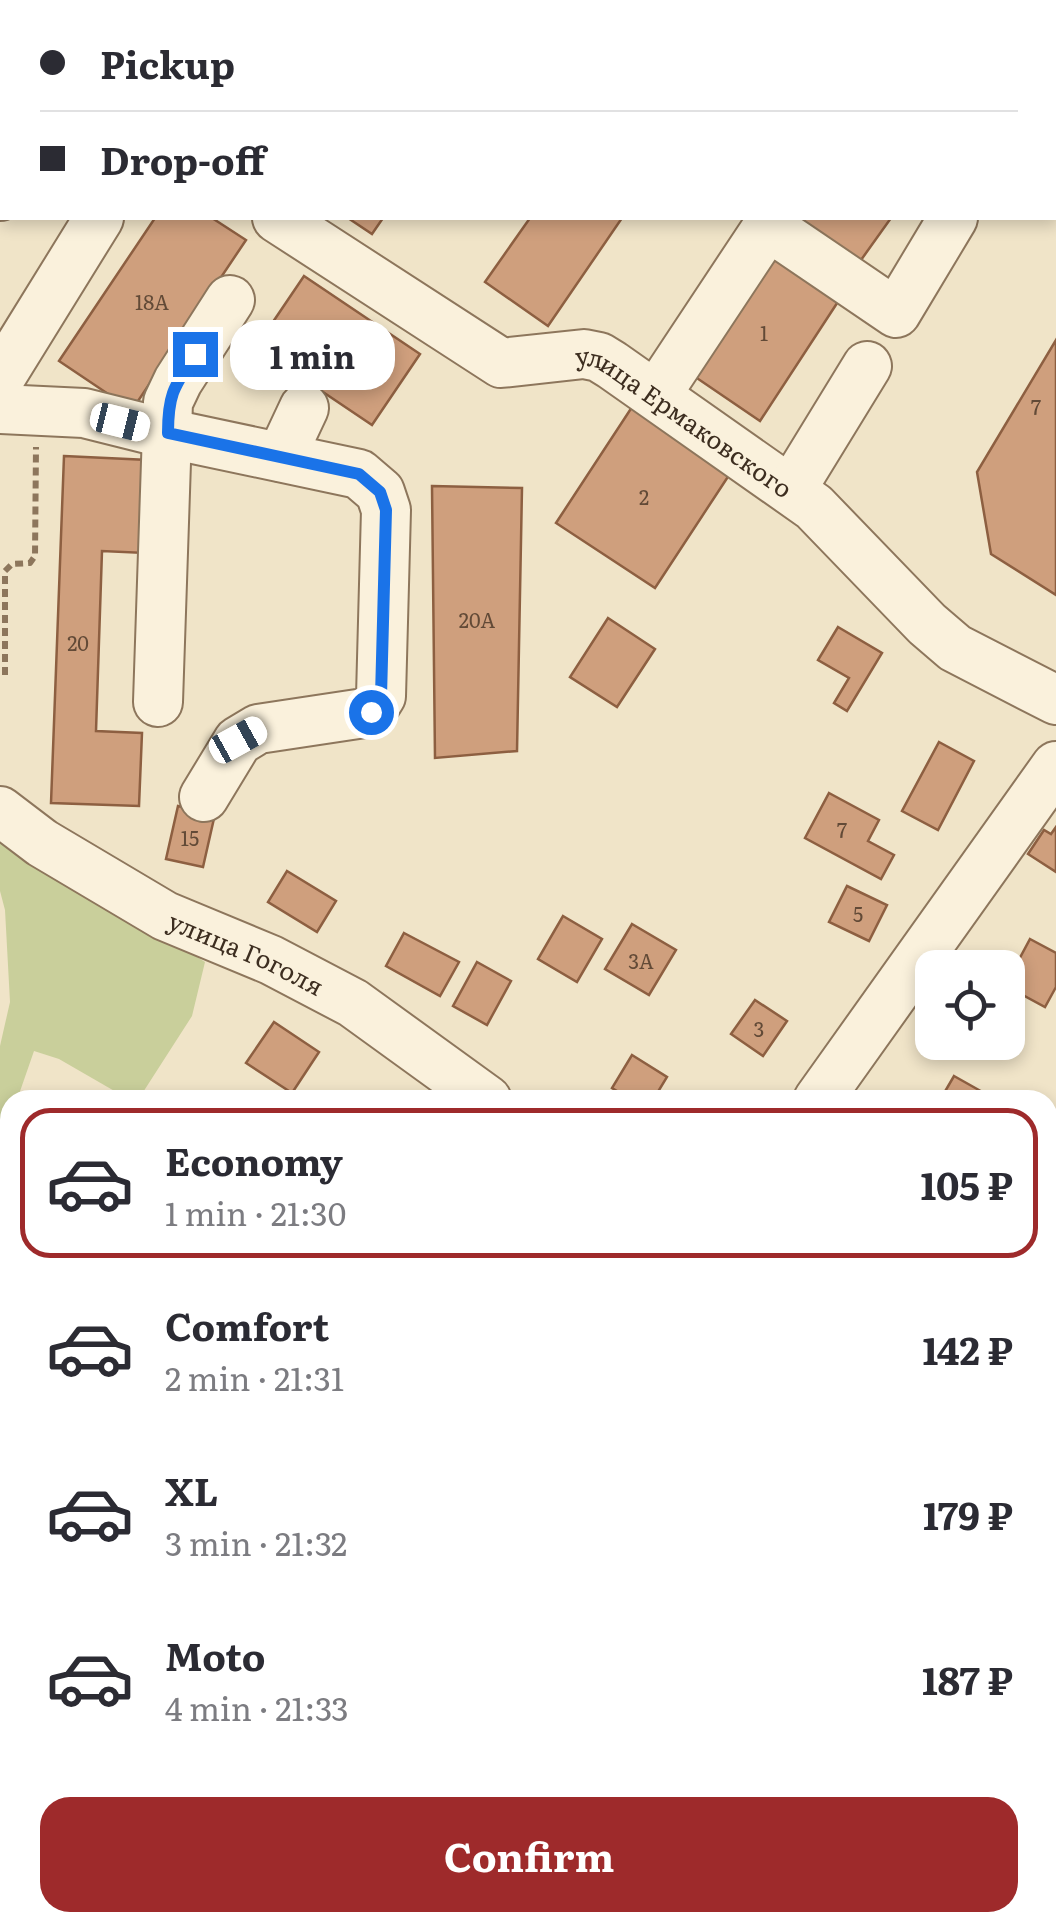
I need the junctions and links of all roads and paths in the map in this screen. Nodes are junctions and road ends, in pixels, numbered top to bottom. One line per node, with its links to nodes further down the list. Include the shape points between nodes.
1 (98, 220): 6 (street)
2 (280, 220): 7 (street, улица Ермаковского, via 501,362 599,357)
3 (952, 220): 7 (street, via 896,313 768,226)
4 (230, 300): 10 (street, via 168,402)
5 (867, 366): 12 (street)
6 (0, 378)
7 (656, 395): 12 (street, улица Ермаковского)
8 (304, 408): 11 (street)
9 (18, 410): 10 (street, via 84,413); 13 (path, via 35,556 12,564)
10 (168, 433): 11 (street); 17 (street)
11 (281, 457): 19 (street, via 359,474 380,492 386,510 381,696 371,712 258,729 238,740)
12 (791, 490): 16 (street, улица Ермаковского, via 955,648)
13 (2, 583): 14 (path)
14 (2, 647): 15 (path)
15 (6, 675)
16 (1056, 700)
17 (158, 702)
18 (1056, 766): 22 (street)
19 (204, 797)
20 (0, 811): 21 (street, улица Гоголя, via 42,844 164,916 353,1003)
21 (473, 1090)
22 (831, 1090)

